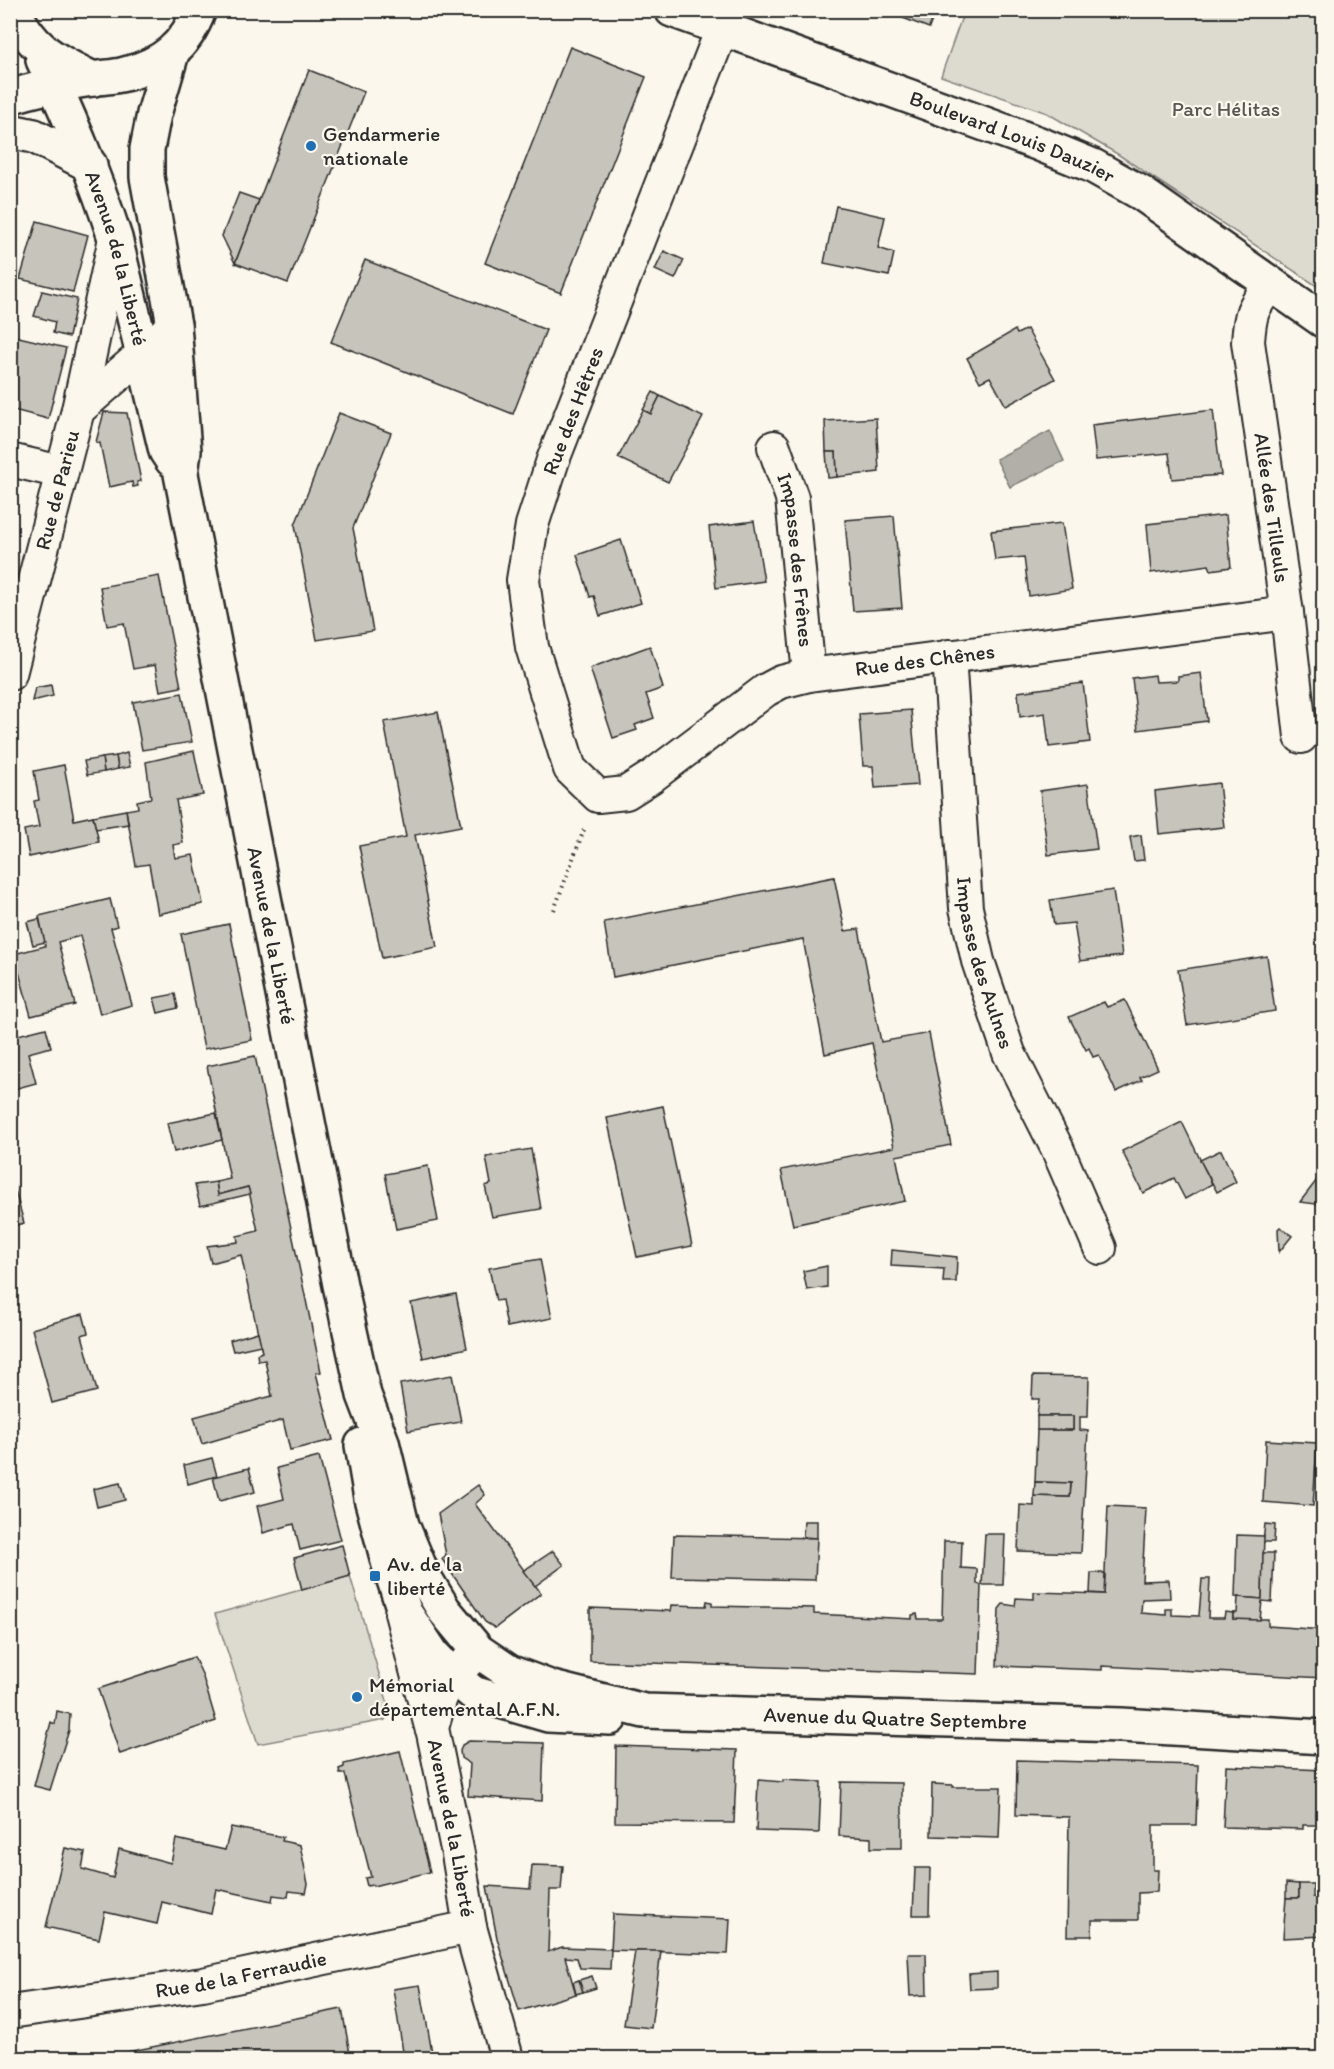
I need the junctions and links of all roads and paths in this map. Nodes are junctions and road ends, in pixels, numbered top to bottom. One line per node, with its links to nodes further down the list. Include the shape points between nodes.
1 (14, 10): 5 (street)
2 (199, 10): 6 (street, via 192,28)
3 (678, 12): 4 (street, Boulevard Louis Dauzier)
4 (722, 29): 13 (street, Boulevard Louis Dauzier, via 1094,166 1141,193); 26 (street, Rue des Hêtres, via 553,460 532,525 523,580 532,646 570,769)
5 (37, 46): 7 (street, via 56,61); 8 (street, Avenue de la Liberté)
6 (172, 53): 7 (street, via 124,75); 15 (street, Avenue de la Liberté, via 147,149)
7 (93, 79): 8 (street)
8 (55, 86): 9 (street); 11 (street, Avenue de la Liberté)
9 (10, 97)
10 (10, 131): 11 (street, via 34,136)
11 (90, 165): 12 (street, Avenue de la Liberté)
12 (115, 238): 15 (street, Avenue de la Liberté); 16 (street, Rue de Parieu)
13 (1270, 285): 14 (street, Boulevard Louis Dauzier); 21 (street, Allée des Tilleuls, via 1249,316 1248,342)
14 (1323, 321)
15 (156, 341): 16 (street); 20 (street, Avenue de la Liberté, via 184,451); 20 (street, Avenue de la Liberté, via 166,451)
16 (78, 410): 19 (street, Rue de Parieu)
17 (774, 447): 24 (street, Impasse des Frênes, via 792,498)
18 (10, 460): 19 (street)
19 (61, 472): 23 (street, Rue de Parieu)
20 (181, 474): 29 (street, Avenue de la Liberté)
21 (1287, 613): 22 (street, Rue des Chênes); 25 (street, Allée des Tilleuls)
22 (949, 656): 24 (street, Rue des Chênes); 28 (street, Impasse des Aulnes, via 966,908 978,961 1009,1053 1057,1148)
23 (10, 674)
24 (809, 675): 26 (street, Rue des Chênes, via 766,690 626,793)
25 (1300, 737)
26 (597, 796): 27 (path)
27 (554, 910)
28 (1100, 1248)
29 (364, 1395): 30 (street, Avenue de la Liberté, via 362,1445); 31 (street, Avenue de la Liberté, via 382,1442 402,1525 423,1575 444,1610)
30 (389, 1565): 32 (street, Avenue de la Liberté, via 405,1613 433,1655); 34 (street, Avenue de la Liberté)
31 (478, 1651): 32 (street, Avenue de la Liberté); 33 (street, Avenue du Quatre Septembre, via 509,1672 552,1688)
32 (453, 1676): 33 (street, Avenue de la Liberté, via 473,1693 548,1715 616,1718); 34 (street, Avenue de la Liberté, via 442,1693)
33 (644, 1711): 35 (street, Avenue du Quatre Septembre, via 1109,1725)
34 (432, 1728): 36 (street, Avenue de la Liberté)
35 (1323, 1737)
36 (470, 1927): 37 (street, Rue de la Ferraudie, via 203,1984); 38 (street, Avenue de la Liberté)
37 (10, 2012)
38 (507, 2058)

